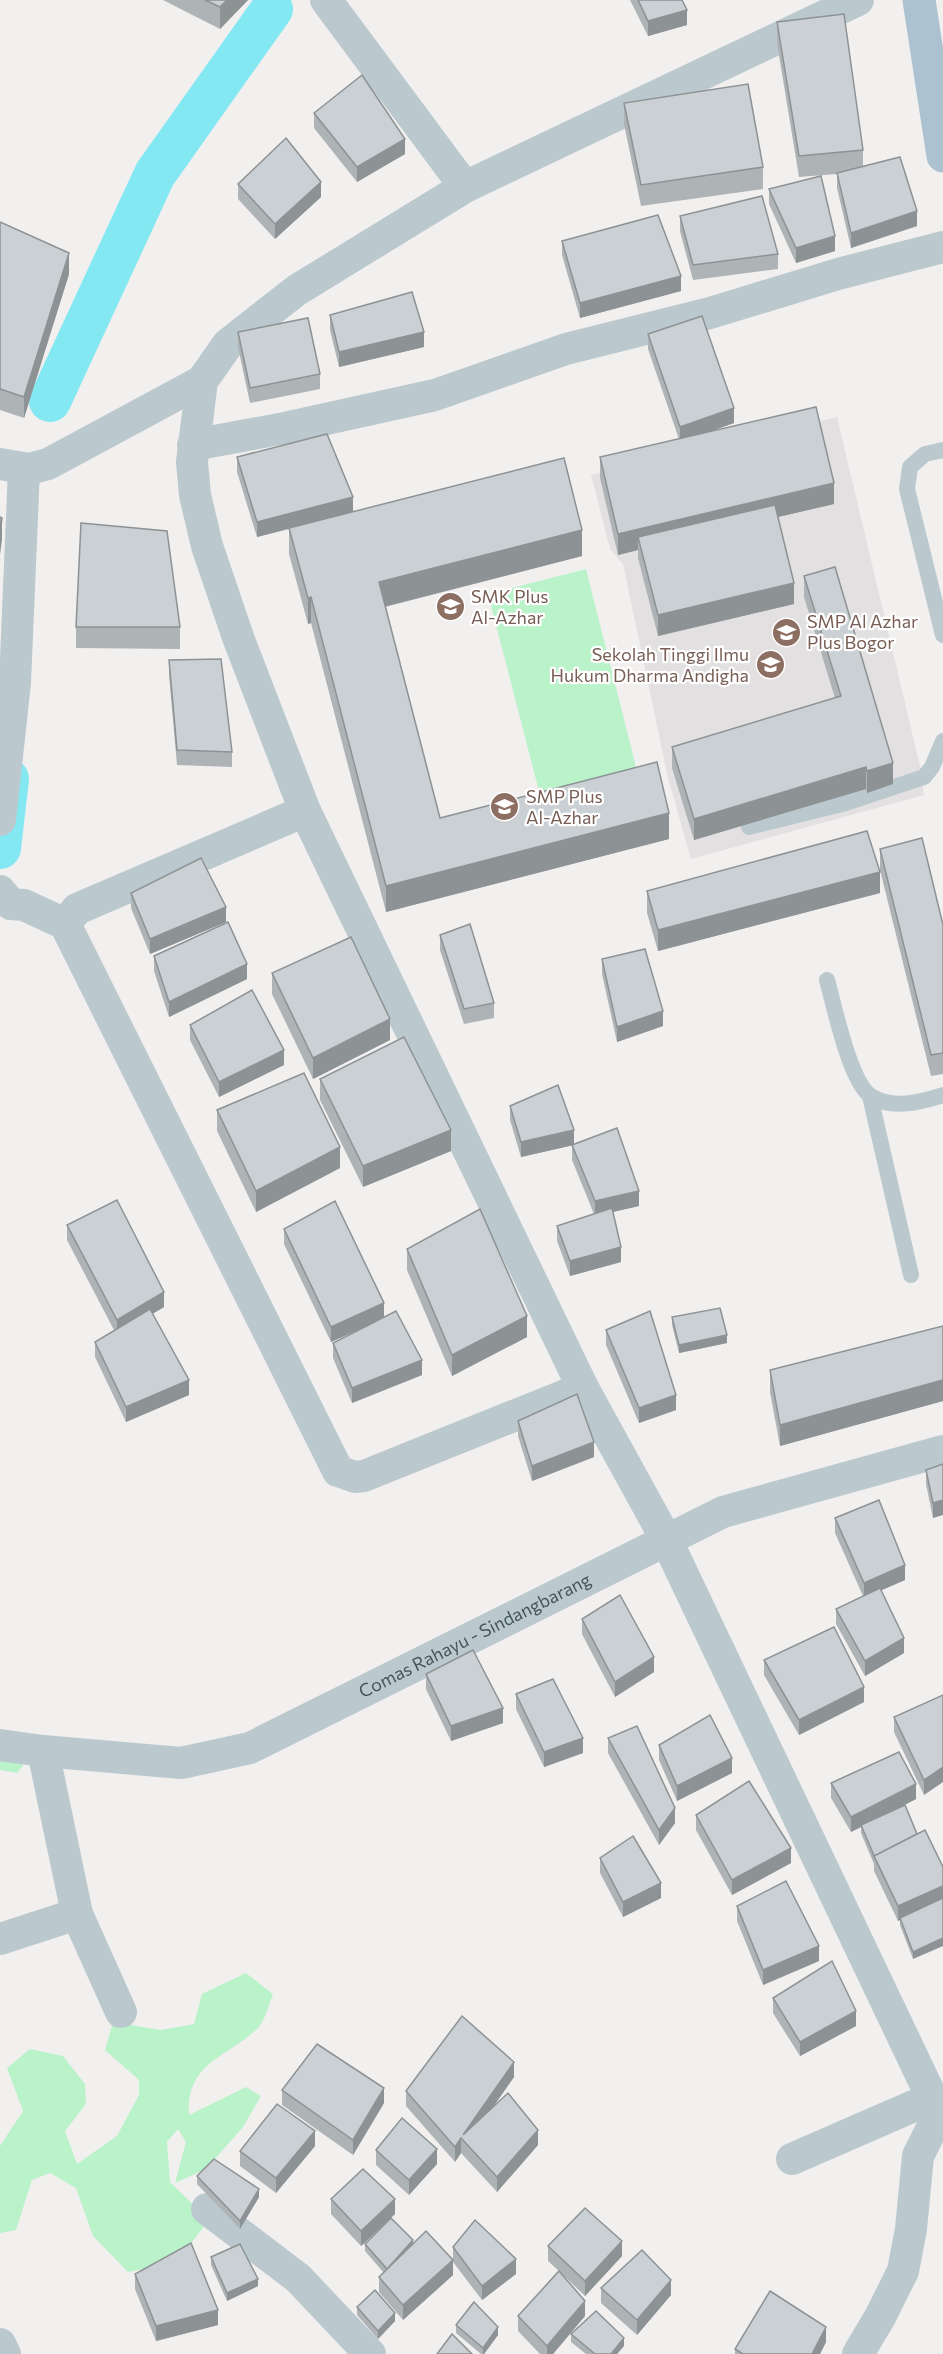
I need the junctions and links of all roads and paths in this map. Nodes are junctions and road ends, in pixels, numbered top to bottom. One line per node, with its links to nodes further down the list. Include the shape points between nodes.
1 (326, 0): 5 (street)
2 (858, 0): 5 (street)
3 (919, 0): 4 (main road)
4 (943, 156)
5 (465, 187): 7 (street, via 297,290 228,344)
6 (943, 247): 8 (street, via 566,349 435,395)
7 (202, 381): 8 (street); 10 (street, via 48,464)
8 (193, 445): 13 (street, via 195,495 207,546)
9 (943, 450): 11 (lane, via 925,454 910,466 908,489)
10 (12, 466): 14 (street, via 15,683)
11 (943, 635)
12 (943, 741): 15 (lane, via 924,777 846,803)
13 (305, 811): 17 (street, via 77,909); 22 (street)
14 (0, 820)
15 (748, 827)
16 (0, 891): 17 (street, via 11,904 24,905)
17 (65, 924): 22 (street, via 338,1471 364,1476)
18 (827, 980): 20 (lane, via 853,1071)
19 (943, 1095): 20 (lane, via 894,1105)
20 (870, 1096): 21 (lane)
21 (911, 1275)
22 (583, 1388): 24 (street)
23 (943, 1451): 24 (street, Comas Rahayu - Sindangbarang, via 723,1512)
24 (666, 1539): 26 (street, Comas Rahayu - Sindangbarang, via 250,1748 181,1763); 30 (street)
25 (0, 1745): 26 (street, Comas Rahayu - Sindangbarang)
26 (43, 1751): 27 (street)
27 (78, 1914): 28 (street); 29 (street)
28 (0, 1939)
29 (121, 2012)
30 (938, 2111): 31 (street); 36 (street, via 918,2156 903,2271)
31 (792, 2159)
32 (207, 2209): 35 (street, via 298,2278)
33 (0, 2344): 34 (street)
34 (5, 2354)
35 (369, 2354)
36 (858, 2354)

